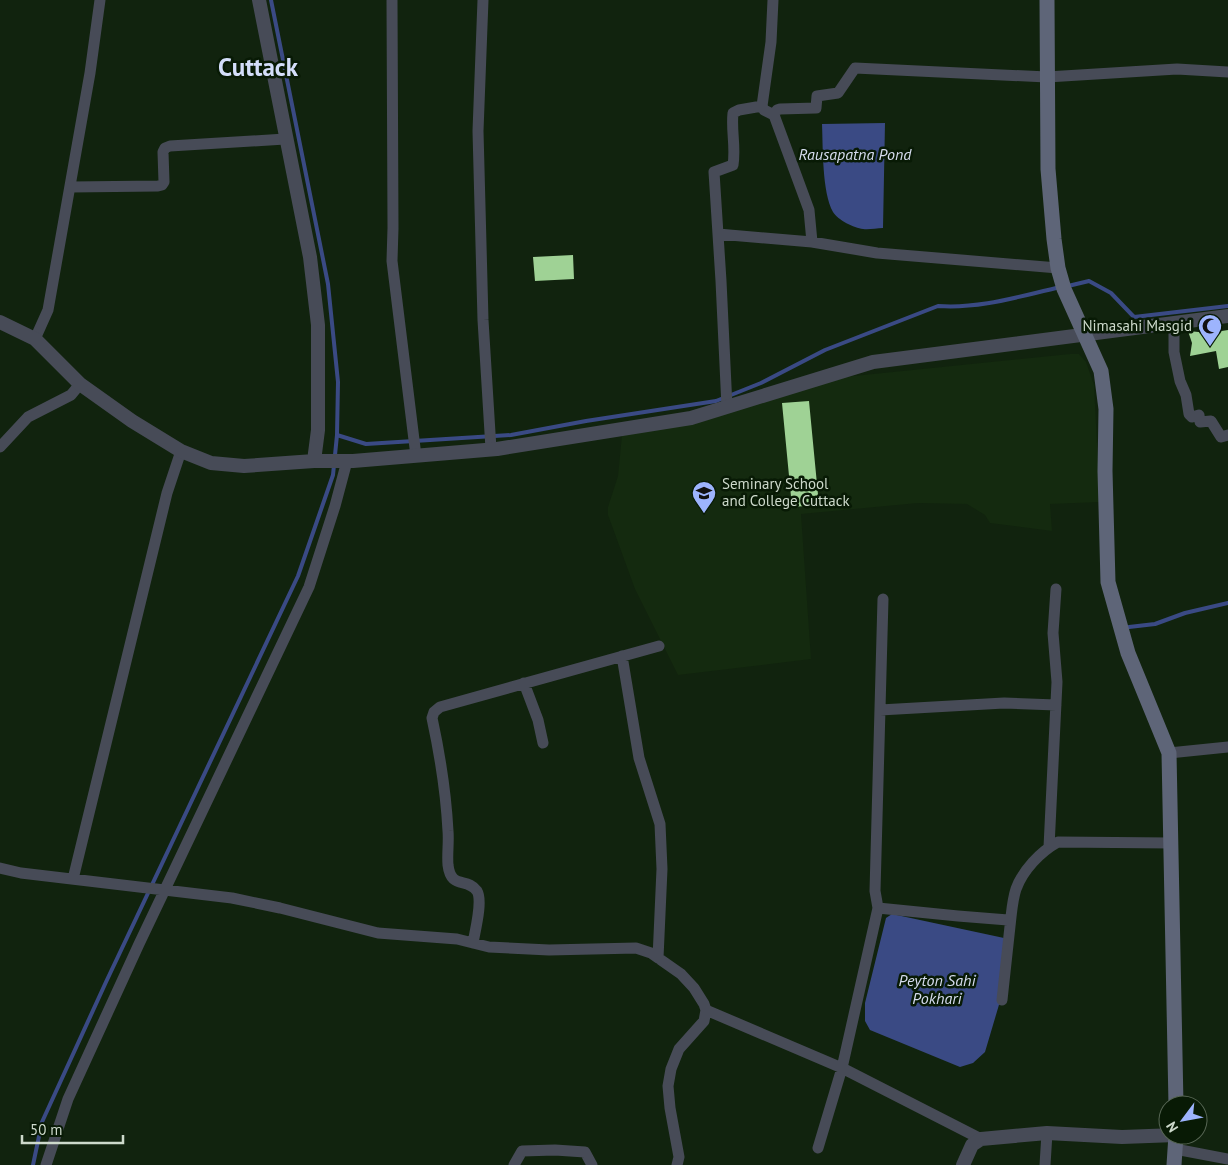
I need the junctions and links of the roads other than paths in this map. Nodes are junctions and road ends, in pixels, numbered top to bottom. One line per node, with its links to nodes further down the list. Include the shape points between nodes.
1 (100, 0): 12 (street)
2 (259, 0): 11 (street)
3 (392, 0): 27 (street, via 392,261)
4 (483, 0): 25 (street, via 478,131 483,320)
5 (773, 0): 9 (street)
6 (1047, 0): 8 (main road)
7 (1228, 72): 8 (street, via 1177,69)
8 (1047, 77): 10 (street, via 855,68 838,93 817,96 816,108 780,109); 15 (main road, via 1048,169)
9 (762, 106): 10 (street); 13 (street, via 733,113 733,165 714,172)
10 (774, 115): 14 (street, via 809,210)
11 (285, 139): 12 (street, via 170,146 163,152 162,185); 28 (street, via 310,257 318,325)
12 (71, 187): 20 (street, via 48,310)
13 (718, 234): 14 (street); 22 (street)
14 (812, 242): 15 (street)
15 (1061, 279): 19 (main road)
16 (1228, 316): 18 (street)
17 (0, 322): 20 (street)
18 (1174, 323): 19 (street); 23 (street, via 1174,352 1189,414 1192,417 1199,415 1200,422 1211,421 1220,437)
19 (1085, 334): 22 (street, via 873,362); 39 (main road, via 1101,371 1106,409 1108,582 1128,653)
20 (35, 339): 21 (street)
21 (80, 384): 24 (street, via 71,395 28,417); 26 (street)
22 (727, 407): 25 (street, via 691,418)
23 (1228, 436)
24 (0, 447)
25 (491, 449): 27 (street)
26 (181, 451): 28 (street, via 211,463 244,466); 43 (street, via 167,493)
27 (416, 456): 29 (street)
28 (316, 461): 29 (street)
29 (344, 461): 44 (street, via 335,506 309,587)
30 (1056, 589): 35 (street, via 1053,633)
31 (883, 599): 36 (street)
32 (659, 646): 33 (street)
33 (622, 656): 34 (street); 48 (street, via 639,758 660,824 662,869)
34 (524, 684): 37 (street, via 538,720); 47 (street, via 440,707 432,718 445,788 451,878 472,886 479,902)
35 (1056, 705): 36 (street, via 1004,703); 41 (street)
36 (880, 710): 45 (street, via 875,891)
37 (542, 743)
38 (1228, 747): 39 (street)
39 (1169, 753): 40 (main road)
40 (1171, 843): 41 (street, via 1058,842); 52 (main road)
41 (1049, 847): 46 (street, via 1025,871 1016,890)
42 (0, 868): 43 (street)
43 (73, 879): 44 (street)
44 (163, 890): 47 (street, via 242,900 378,933); 60 (street, via 68,1099)
45 (878, 908): 46 (street, via 1008,920); 51 (street)
46 (1011, 916): 49 (street)
47 (473, 943): 48 (street, via 519,950 636,948)
48 (658, 958): 50 (street, via 694,988)
49 (1002, 1000)
50 (706, 1010): 51 (street); 63 (street, via 704,1021 679,1049 671,1069 668,1086 679,1158)
51 (842, 1068): 54 (street); 58 (street)
52 (1176, 1095)
53 (1047, 1133): 54 (street); 55 (street); 65 (street)
54 (981, 1139): 64 (street, via 972,1145)
55 (1158, 1139)
56 (1176, 1145): 66 (main road)
57 (1190, 1145): 59 (street)
58 (818, 1148)
59 (1228, 1158)
60 (46, 1165)
61 (514, 1165): 62 (street, via 522,1151 555,1150 585,1152)
62 (592, 1165)
63 (677, 1165)
64 (964, 1165)
65 (1045, 1165)
66 (1174, 1165)

